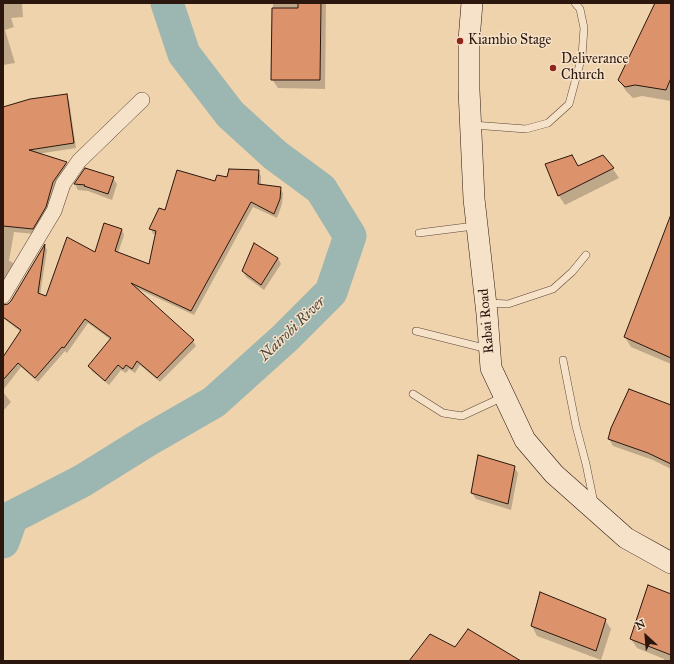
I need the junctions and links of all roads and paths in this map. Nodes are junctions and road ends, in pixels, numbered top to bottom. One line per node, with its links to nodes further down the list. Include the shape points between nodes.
1 (472, 3): 4 (main road, Rabai Road, via 469,40)
2 (575, 3): 4 (lane, via 580,9 584,28 582,56 569,104 548,123 526,129)
3 (142, 100): 8 (street, via 79,161 64,184 54,211)
4 (470, 125): 5 (main road, Rabai Road)
5 (477, 225): 6 (lane); 9 (main road, Rabai Road)
6 (419, 232)
7 (586, 255): 9 (lane, via 553,289 508,304)
8 (3, 296)
9 (486, 303): 11 (main road, Rabai Road)
10 (416, 331): 11 (lane)
11 (490, 350): 14 (main road, Rabai Road, via 491,368)
12 (563, 360): 15 (lane)
13 (413, 394): 14 (lane, via 443,413 462,416)
14 (504, 397): 15 (main road, Rabai Road, via 525,440 554,474)
15 (596, 511): 16 (main road, Rabai Road, via 626,538)
16 (671, 563)

